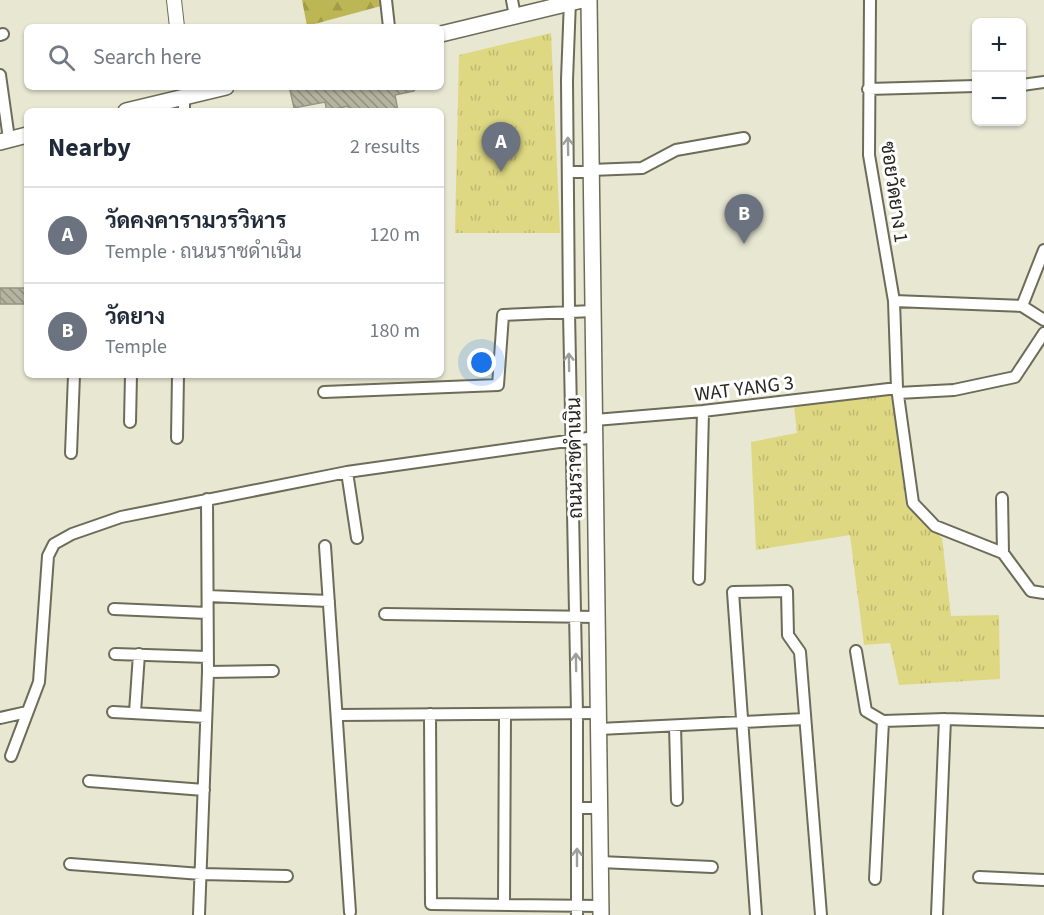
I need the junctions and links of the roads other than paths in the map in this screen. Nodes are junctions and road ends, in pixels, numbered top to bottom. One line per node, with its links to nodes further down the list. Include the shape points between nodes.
1 (174, 0): 8 (street)
2 (386, 0): 9 (street)
3 (512, 0): 7 (street)
4 (589, 0): 22 (main road, ถนนราชดำเนิน)
5 (870, 0): 15 (street, ซอยวัดยาง 1)
6 (574, 1): 7 (main road); 23 (street, one-way to 6)
7 (515, 16): 10 (main road)
8 (177, 24)
9 (389, 24)
10 (444, 33)
11 (0, 75): 21 (street)
12 (1044, 81): 13 (street)
13 (1026, 84)
14 (972, 86): 15 (street)
15 (868, 88): 25 (street, ซอยวัดยาง 1, via 868,155)
16 (215, 90): 17 (main road)
17 (184, 98): 18 (main road)
18 (142, 108)
19 (24, 136): 21 (main road)
20 (744, 138): 22 (street, via 676,150 642,168)
21 (5, 141)
22 (591, 171): 23 (street); 27 (main road, ถนนราชดำเนิน)
23 (568, 172): 28 (street)
24 (1044, 250): 26 (street)
25 (894, 301): 26 (street); 34 (street, ซอยวัดยาง 1)
26 (1022, 306): 29 (street)
27 (593, 311): 28 (street); 37 (main road, ถนนราชดำเนิน)
28 (569, 312): 35 (street, via 503,315 498,385); 41 (street, one-way to 28)
29 (1044, 320)
30 (1044, 333): 34 (street, WAT YANG 3, via 1015,377 954,390)
31 (74, 378): 42 (street)
32 (130, 378): 38 (street)
33 (178, 378): 40 (street)
34 (898, 390): 36 (street, WAT YANG 3); 48 (street, ซอยวัดยาง 1, via 913,503 935,526)
35 (324, 392)
36 (703, 411): 37 (street, WAT YANG 3); 49 (street)
37 (595, 420): 39 (main road, ถนนราชดำเนิน)
38 (129, 422)
39 (595, 437): 41 (street); 57 (main road, ถนนราชดำเนิน)
40 (177, 438)
41 (570, 441): 43 (street); 56 (street)
42 (71, 453)
43 (347, 472): 45 (street); 46 (street)
44 (1002, 498): 48 (street)
45 (207, 499): 51 (street); 64 (street, via 121,517 54,544 48,556 39,682)
46 (357, 538)
47 (325, 546): 52 (street)
48 (1003, 553): 50 (street, via 1030,591)
49 (699, 579)
50 (1044, 593)
51 (208, 596): 52 (street); 54 (street)
52 (329, 601): 71 (street)
53 (114, 609): 54 (street)
54 (207, 613): 61 (street)
55 (385, 614): 56 (street)
56 (575, 616): 57 (street); 67 (street, one-way to 56)
57 (597, 617): 68 (main road, ถนนราชดำเนิน)
58 (856, 651): 76 (street, via 866,711)
59 (115, 654): 60 (street)
60 (139, 654): 61 (street); 66 (street)
61 (208, 657): 63 (street)
62 (273, 671): 63 (street)
63 (208, 672): 72 (street)
64 (27, 712): 73 (street); 81 (street)
65 (113, 712): 66 (street)
66 (135, 712): 72 (street)
67 (577, 713): 68 (street); 70 (street); 86 (street)
68 (598, 713): 80 (main road, ถนนราชดำเนิน)
69 (430, 714): 70 (street); 71 (street); 95 (street, via 431,904)
70 (505, 714): 95 (street)
71 (337, 715): 98 (street)
72 (206, 717): 83 (street)
73 (0, 718)
74 (805, 719): 77 (street); 77 (street, via 800,652 788,635 787,591 733,592); 101 (street)
75 (945, 719): 76 (street); 78 (street); 102 (street)
76 (883, 721): 93 (street)
77 (743, 722): 79 (street); 100 (street)
78 (1044, 722)
79 (675, 726): 80 (street); 84 (street)
80 (599, 729): 85 (main road, ถนนราชดำเนิน)
81 (11, 756)
82 (89, 782): 83 (street)
83 (204, 790): 90 (street)
84 (677, 800)
85 (600, 807): 86 (street); 87 (main road, ถนนราชดำเนิน)
86 (577, 808): 96 (street, one-way to 86)
87 (600, 862): 89 (street); 97 (main road, ถนนราชดำเนิน)
88 (70, 864): 90 (street)
89 (712, 867)
90 (201, 874): 91 (street); 99 (street)
91 (287, 876)
92 (980, 877): 94 (street)
93 (875, 879)
94 (1044, 879)
95 (504, 904): 96 (street)
96 (577, 910): 97 (street)
97 (601, 910)
98 (350, 912)
99 (199, 915)
100 (756, 915)
101 (821, 915)
102 (937, 915)

